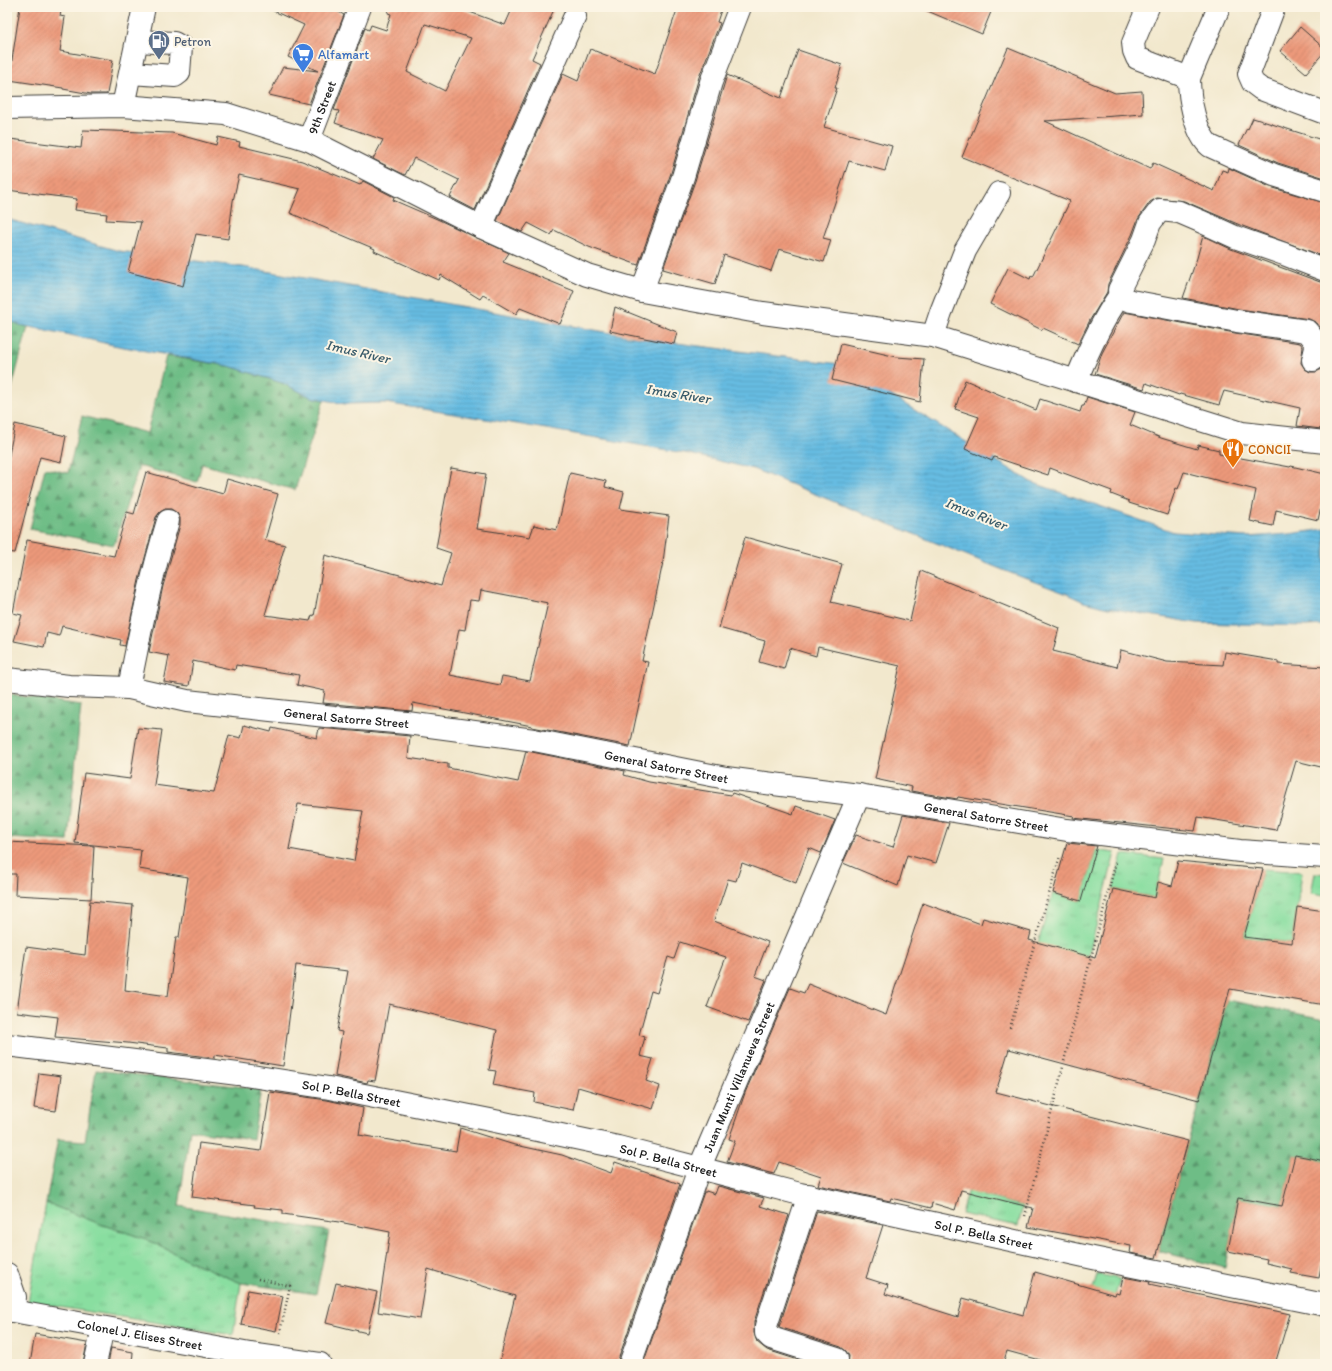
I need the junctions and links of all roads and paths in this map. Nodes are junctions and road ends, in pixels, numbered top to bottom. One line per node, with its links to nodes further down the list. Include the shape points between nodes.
1 (144, 7): 8 (street)
2 (360, 7): 14 (street, 9th Street)
3 (740, 7): 19 (street, via 711,82 683,177)
4 (1148, 7): 10 (street, via 1133,43 1137,58)
5 (1219, 7): 10 (street)
6 (1274, 7): 13 (street, via 1249,74 1253,83)
7 (575, 16): 17 (street)
8 (137, 41): 9 (street); 9 (street, via 174,43 181,47 179,73 175,76)
9 (130, 73): 11 (street)
10 (1189, 78): 15 (street, via 1195,118 1204,142 1274,175)
11 (124, 106): 12 (street); 14 (street, via 226,114)
12 (7, 108)
13 (1325, 113)
14 (309, 140): 17 (street)
15 (1325, 191)
16 (999, 193): 21 (street, via 965,251)
17 (481, 227): 19 (street, via 587,275)
18 (1325, 270): 20 (street, via 1235,238 1179,212 1160,210 1150,223 1118,290)
19 (642, 291): 21 (street, via 764,313)
20 (1120, 295): 22 (street, via 1121,298 1131,301 1307,332 1315,341); 23 (street, via 1100,327)
21 (933, 336): 23 (street)
22 (1313, 360)
23 (1076, 380): 24 (street, via 1242,433)
24 (1325, 442)
25 (168, 521): 27 (street, via 142,622)
26 (7, 679): 27 (street, General Satorre Street, via 69,686)
27 (129, 688): 28 (street, General Satorre Street, via 187,701 407,723 534,740 726,778)
28 (859, 795): 29 (street, General Satorre Street); 36 (street, Juan Munti Villanueva Street)
29 (1067, 830): 30 (street, General Satorre Street); 32 (path)
30 (1122, 838): 31 (street, General Satorre Street); 34 (path)
31 (1325, 857)
32 (1010, 1028)
33 (7, 1045): 36 (street, Sol P. Bella Street, via 329,1088 513,1124 618,1147)
34 (1064, 1061)
35 (1063, 1067): 38 (path)
36 (699, 1169): 37 (street, Sol P. Bella Street); 48 (street, Juan Munti Villanueva Street)
37 (808, 1195): 38 (street, Sol P. Bella Street); 45 (street, via 766,1326 766,1333 771,1338)
38 (1019, 1242): 41 (street, Sol P. Bella Street)
39 (7, 1274): 42 (street, via 15,1297)
40 (258, 1279): 44 (path, via 290,1286)
41 (1325, 1305)
42 (11, 1311): 43 (street, Colonel J. Elises Street)
43 (103, 1328): 44 (street, Colonel J. Elises Street); 46 (street)
44 (274, 1357): 47 (street, Colonel J. Elises Street)
45 (837, 1359)
46 (96, 1364)
47 (320, 1364)
48 (630, 1364)

